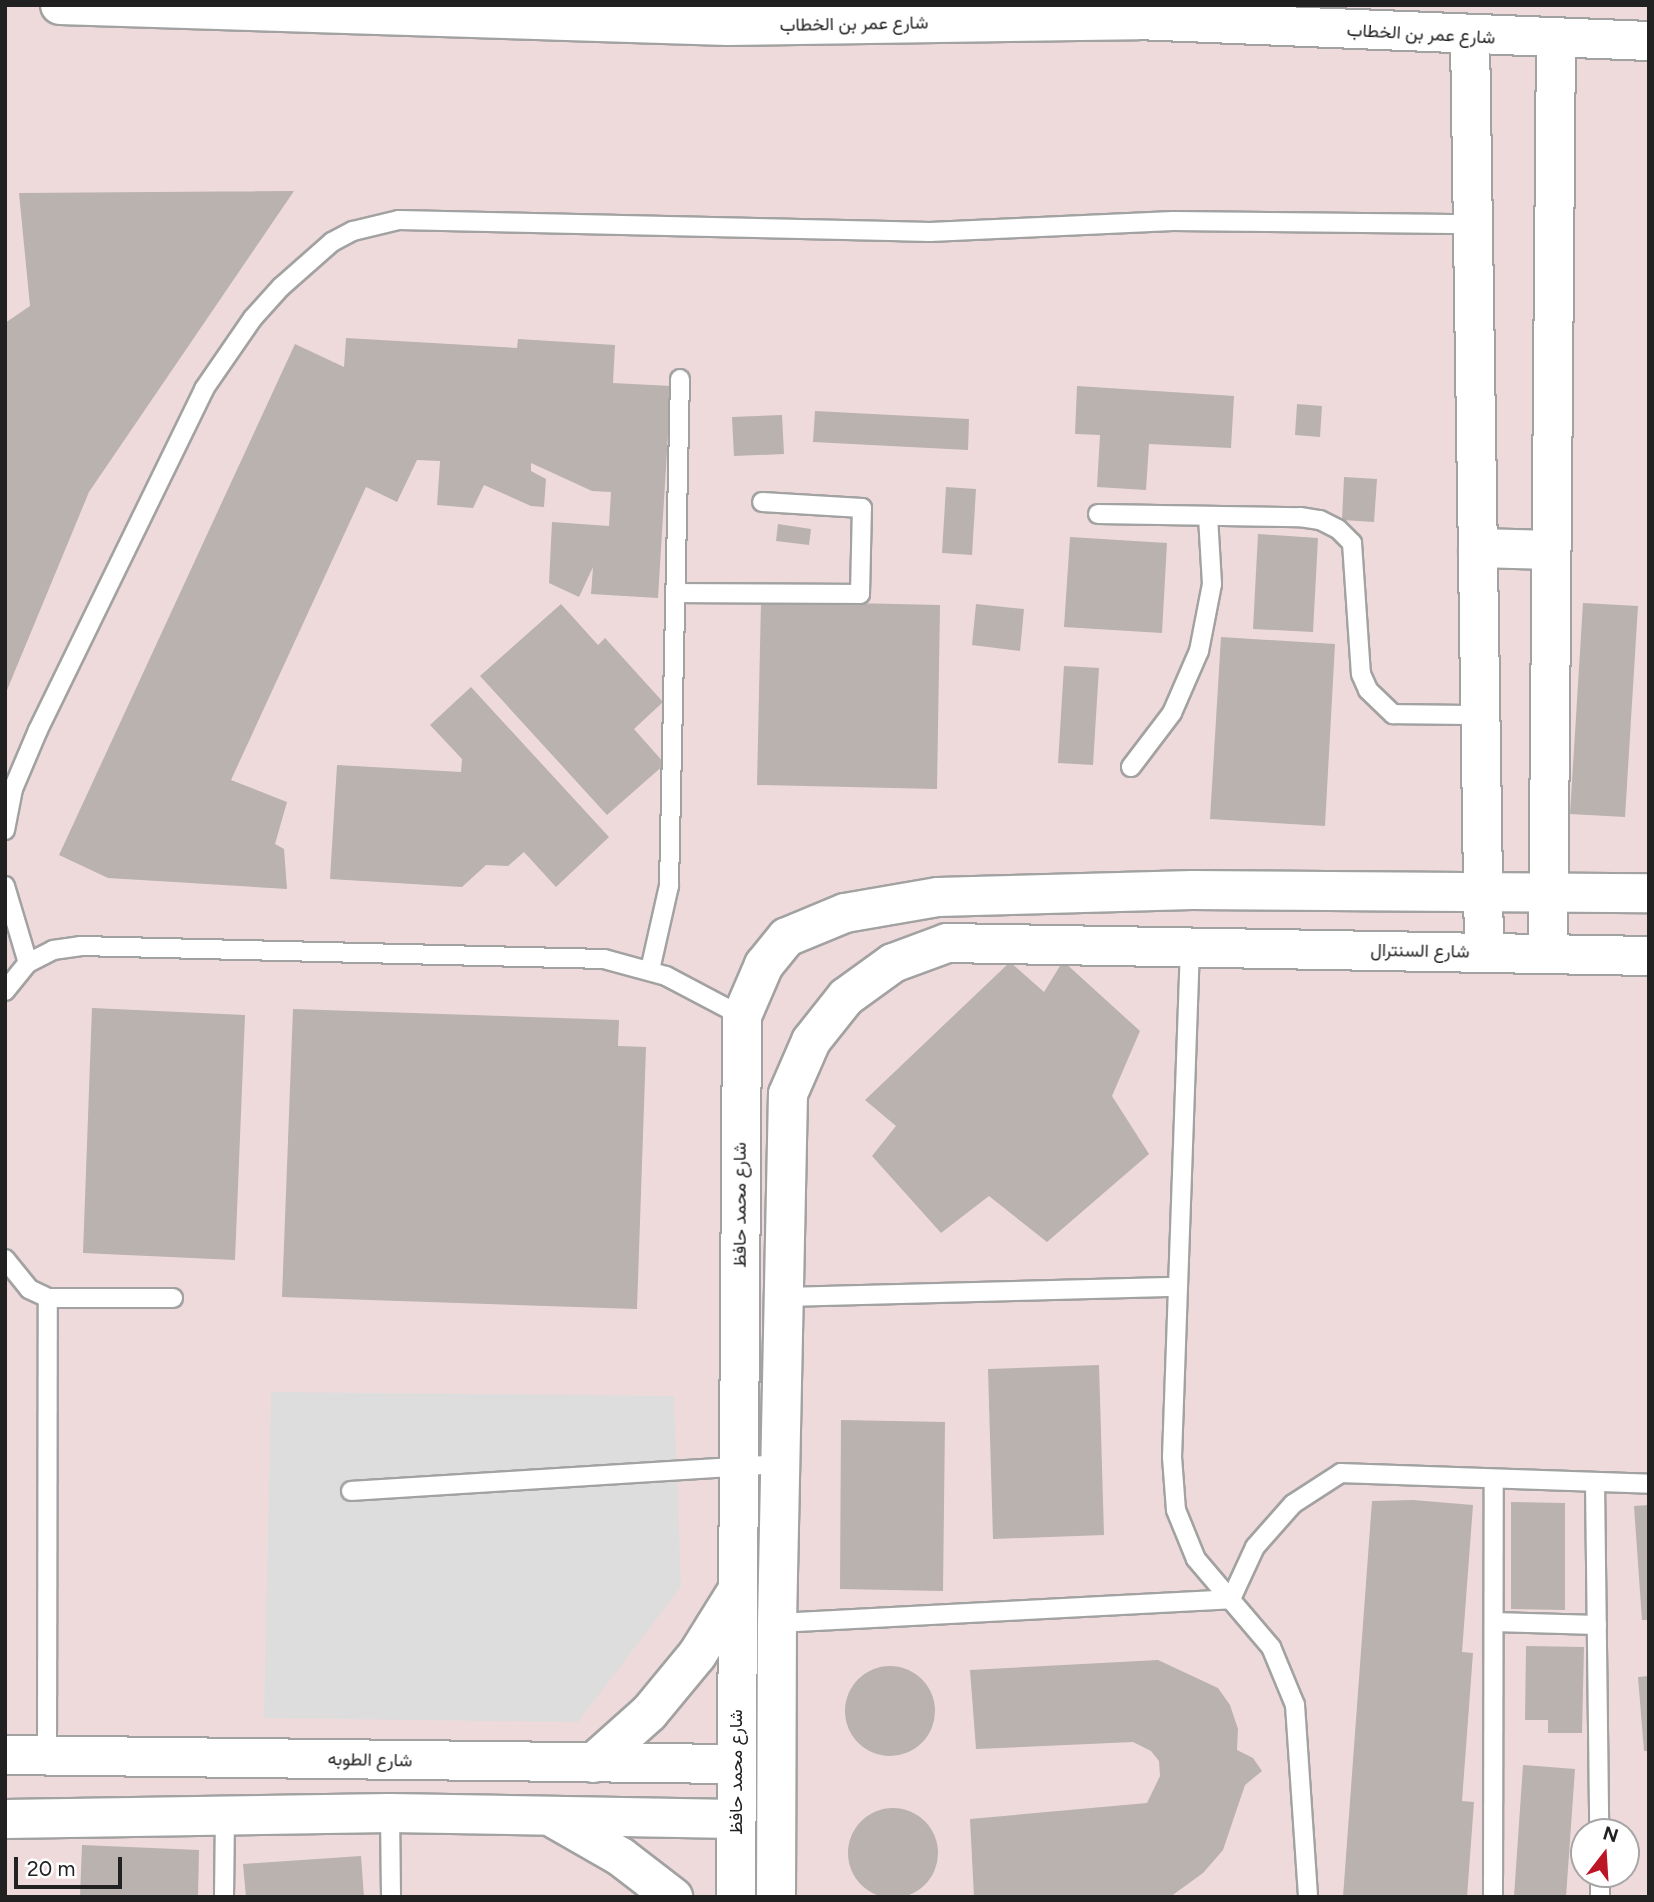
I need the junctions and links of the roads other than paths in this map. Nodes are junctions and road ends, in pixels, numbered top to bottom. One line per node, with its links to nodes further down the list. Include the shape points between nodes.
1 (60, 5): 4 (street, شارع عمر بن الخطاب)
2 (783, 5): 4 (street)
3 (1128, 13): 4 (street, شارع عمر بن الخطاب); 5 (street, شارع عمر بن الخطاب)
4 (728, 26)
5 (1470, 37): 6 (street, شارع عمر بن الخطاب); 8 (street)
6 (1556, 39): 7 (street, شارع عمر بن الخطاب); 14 (street)
7 (1649, 41)
8 (1473, 224): 13 (street); 18 (lane, via 1173,221 930,232 399,220 353,231 332,242 281,287 253,318 204,389 38,730 13,789)
9 (680, 379): 15 (lane)
10 (762, 502): 15 (lane, via 862,508 860,594)
11 (1098, 514): 12 (lane)
12 (1208, 516): 16 (lane, via 1300,517 1338,529 1352,544 1361,674 1368,690 1393,714); 17 (lane, via 1212,584 1199,651 1172,713)
13 (1478, 548): 14 (street); 16 (street)
14 (1551, 550): 22 (street)
15 (676, 593): 29 (lane, via 669,886)
16 (1481, 715): 21 (street)
17 (1131, 767)
18 (5, 830)
19 (5, 886): 28 (lane)
20 (1192, 890): 21 (street); 24 (street); 31 (street, شارع محمد حافظ, via 938,897 845,913 787,937 764,965)
21 (1484, 892): 22 (street); 25 (street)
22 (1549, 892): 23 (street); 26 (street)
23 (1649, 893)
24 (1190, 947): 25 (street, شارع السنترال); 33 (lane); 35 (street, via 947,943 893,963 846,997 811,1041 788,1094)
25 (1484, 953): 26 (street, شارع السنترال)
26 (1548, 954): 27 (street, شارع السنترال)
27 (1649, 956)
28 (28, 963): 29 (lane, via 53,950 80,946 604,959); 30 (lane)
29 (650, 970): 31 (lane)
30 (5, 991)
31 (742, 1016): 38 (street, شارع محمد حافظ)
32 (5, 1259): 34 (lane, via 29,1289)
33 (1178, 1287): 35 (lane); 44 (lane, via 1172,1457 1176,1510 1196,1559)
34 (48, 1297): 36 (lane); 49 (lane)
35 (784, 1297): 37 (street)
36 (173, 1298)
37 (781, 1464): 38 (lane); 46 (street)
38 (738, 1466): 42 (lane); 43 (street, شارع محمد حافظ)
39 (1494, 1479): 40 (lane); 44 (lane, via 1341,1473 1293,1504 1277,1521 1255,1547); 45 (lane)
40 (1595, 1482): 41 (lane); 47 (lane)
41 (1649, 1484)
42 (351, 1491)
43 (737, 1591): 50 (street, via 698,1655 649,1713); 51 (street, شارع محمد حافظ)
44 (1231, 1599): 46 (lane); 63 (lane, via 1271,1647 1296,1705)
45 (1494, 1622): 47 (lane); 64 (lane)
46 (777, 1623): 62 (street)
47 (1597, 1625): 55 (lane)
48 (5, 1755): 49 (street, شارع الطوبه)
49 (47, 1755): 50 (street, شارع الطوبه)
50 (593, 1763): 51 (street, شارع الطوبه)
51 (736, 1765): 57 (street, شارع محمد حافظ)
52 (390, 1813): 53 (street); 54 (street); 59 (lane)
53 (225, 1816): 56 (street); 58 (lane)
54 (553, 1818): 57 (street); 60 (street, via 621,1857)
55 (1599, 1818)
56 (5, 1819)
57 (735, 1819): 61 (street, شارع محمد حافظ)
58 (224, 1897)
59 (391, 1897)
60 (673, 1897)
61 (736, 1897)
62 (776, 1897)
63 (1308, 1897)
64 (1493, 1897)

